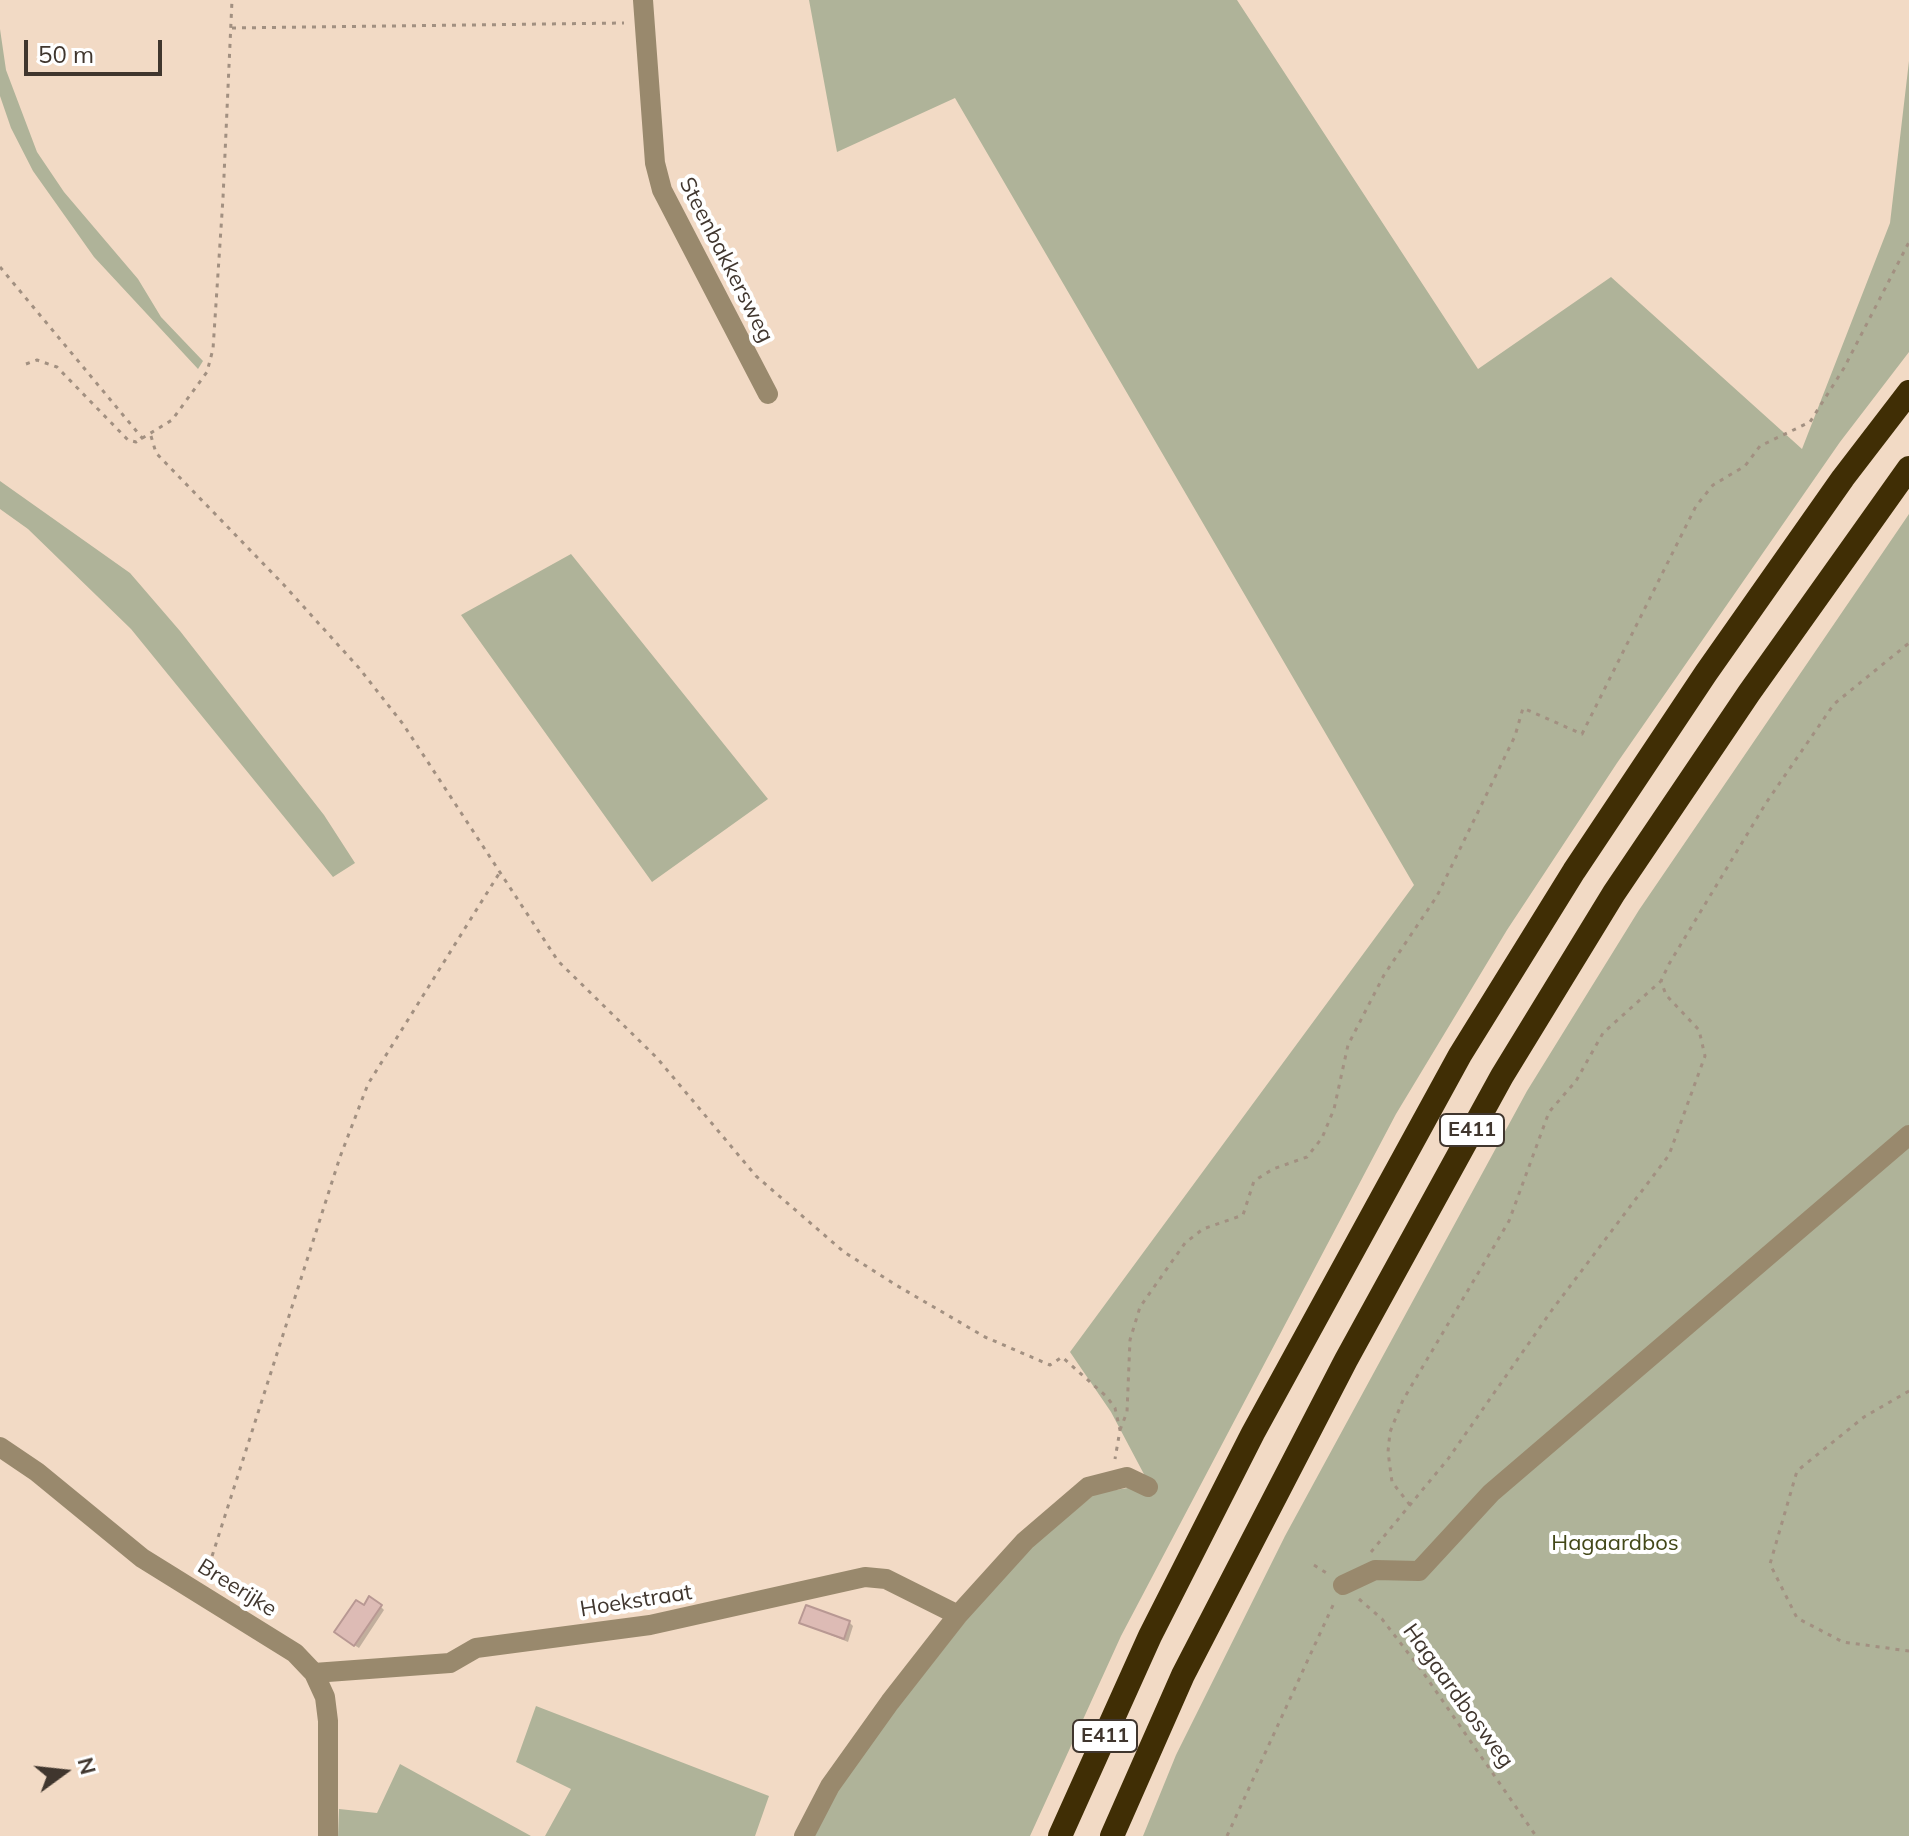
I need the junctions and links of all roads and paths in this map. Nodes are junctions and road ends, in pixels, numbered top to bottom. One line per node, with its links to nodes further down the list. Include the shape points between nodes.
1 (232, 0): 4 (path)
2 (643, 0): 3 (street, Steenbakkersweg)
3 (645, 22): 4 (path); 9 (street, Steenbakkersweg, via 655,163 662,190)
4 (232, 28): 10 (path, via 213,349 201,382 172,420)
5 (1909, 242): 18 (path, via 1810,422 1760,446 1745,466 1713,485 1696,506 1582,734 1523,708 1515,736 1437,896 1384,975 1348,1045 1322,1138 1307,1157 1254,1181 1243,1215 1203,1229 1185,1243 1147,1295 1130,1340 1127,1412)
6 (0, 267): 11 (path)
7 (26, 364): 11 (path, via 37,360 57,367 128,440)
8 (1909, 392): 30 (highway, E411, via 1706,673 1460,1055 1246,1447 1150,1636)
9 (768, 394)
10 (151, 436): 11 (path); 14 (path, via 156,453 359,668 429,760)
11 (143, 439)
12 (1909, 468): 31 (highway, E411, via 1614,893 1502,1076 1346,1360 1183,1675)
13 (1909, 643): 15 (path, via 1834,704 1687,929)
14 (500, 872): 18 (path, via 558,961 657,1058 756,1176 844,1252 896,1285 985,1337 1050,1365 1062,1357 1107,1397); 24 (path, via 368,1084)
15 (1661, 981): 22 (path, via 1603,1033 1576,1081 1549,1112 1509,1221 1403,1400 1388,1452 1392,1482); 22 (path, via 1666,995 1699,1030 1705,1056 1669,1155)
16 (1909, 1135): 23 (street, via 1491,1493 1419,1571 1375,1570)
17 (1909, 1391): 26 (path, via 1864,1417 1797,1471 1770,1564 1797,1618 1843,1642)
18 (1120, 1430): 20 (path)
19 (0, 1447): 24 (street, Breerijke, via 142,1558)
20 (1115, 1478): 21 (street, via 1127,1477); 25 (street, via 1088,1487 1062,1507)
21 (1148, 1487)
22 (1411, 1506): 23 (path)
23 (1343, 1585): 32 (path); 33 (path, Hagaardbosweg, via 1382,1619)
24 (200, 1594): 27 (street, Breerijke, via 295,1653)
25 (958, 1615): 27 (street, Hoekstraat, via 886,1579 865,1577 650,1625 476,1648 450,1663); 29 (street, via 830,1786)
26 (1909, 1651)
27 (314, 1673): 28 (street, Breerijke, via 328,1721)
28 (328, 1836)
29 (804, 1836)
30 (1060, 1836)
31 (1112, 1836)
32 (1227, 1836)
33 (1536, 1836)

